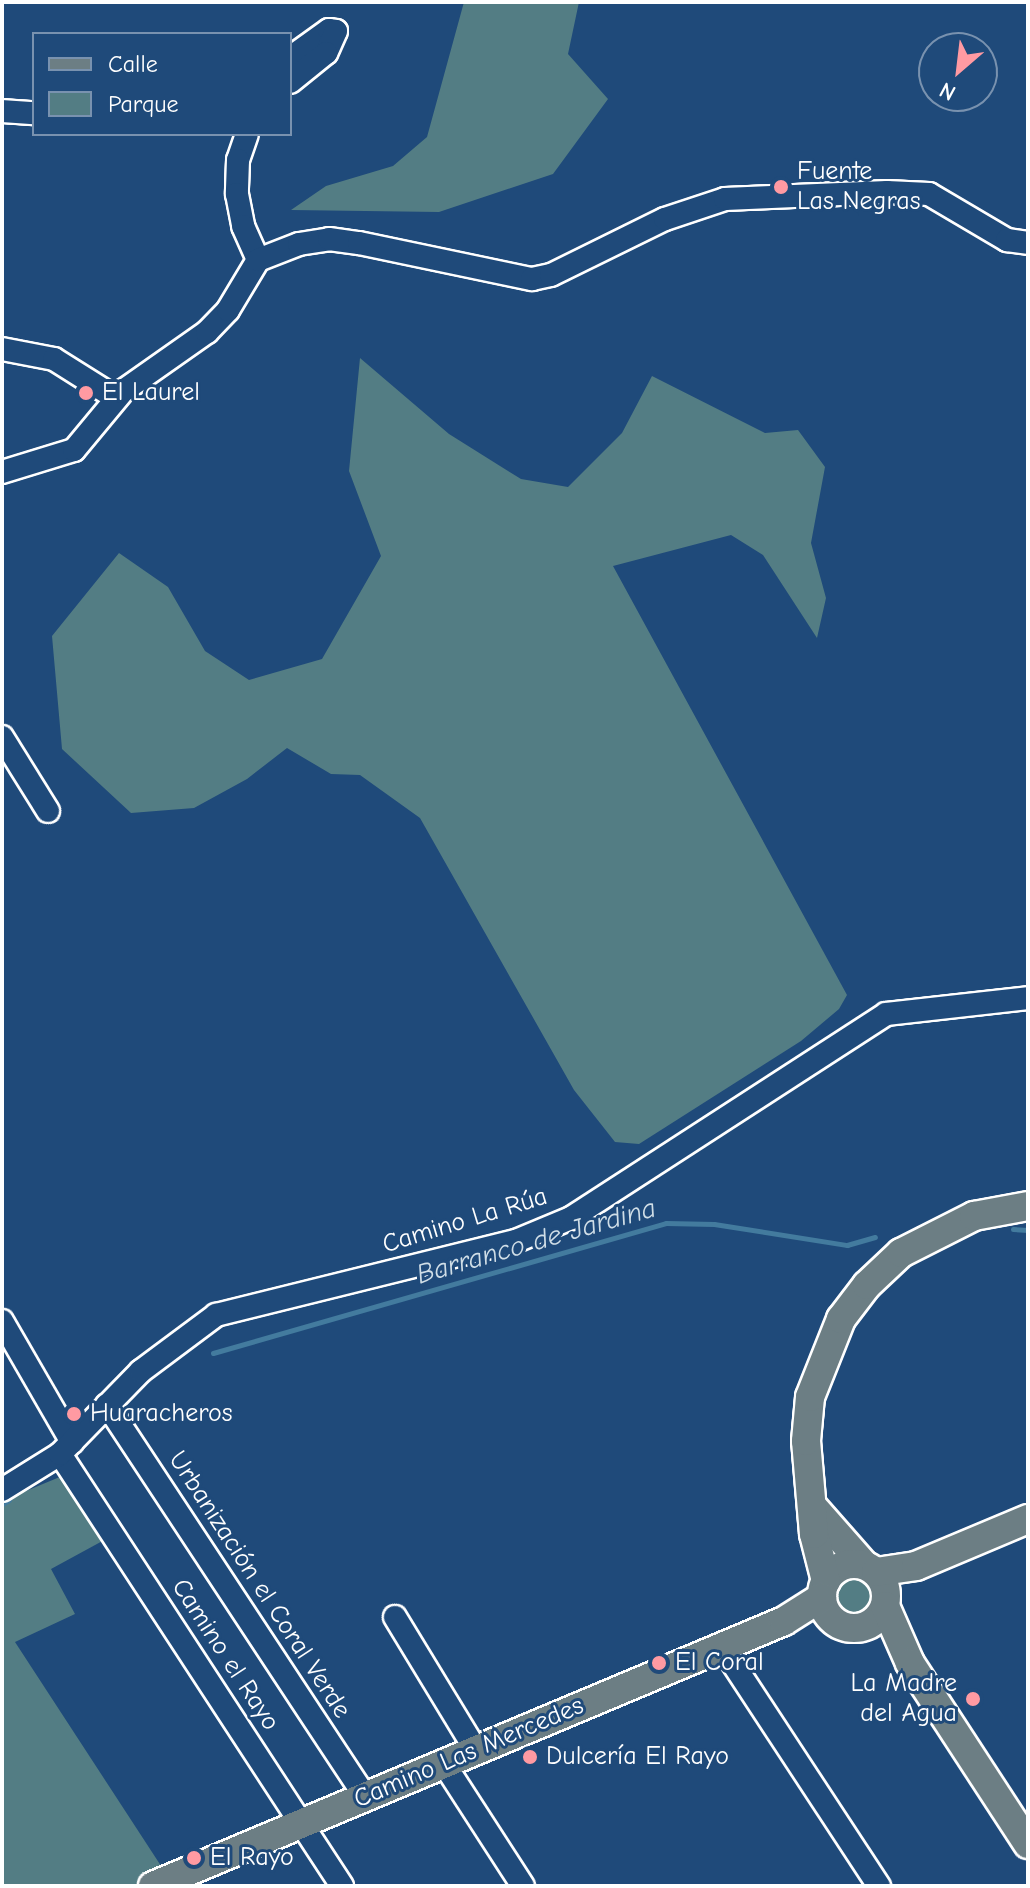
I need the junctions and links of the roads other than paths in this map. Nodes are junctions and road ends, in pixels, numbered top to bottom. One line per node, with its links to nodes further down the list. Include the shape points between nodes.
1 (292, 57): 2 (street, via 334,29 337,36 326,53)
2 (292, 80)
3 (2, 111): 4 (street)
4 (32, 113)
5 (246, 136): 7 (street, via 238,160 237,194)
6 (1028, 243): 7 (street, via 1007,240 929,194 805,193 725,199 665,219 542,278 507,277 329,239)
7 (258, 260): 9 (street, via 207,332)
8 (2, 349): 9 (street, via 54,359)
9 (116, 398): 10 (street, via 74,450)
10 (2, 472)
11 (2, 737): 12 (street)
12 (48, 811)
13 (1028, 998): 16 (street, Camino La Rúa, via 886,1014 571,1218 516,1241 216,1315 141,1371)
14 (1028, 1206): 19 (main road, via 974,1216 901,1253 841,1319 810,1397 806,1441)
15 (2, 1321): 17 (street, Camino el Rayo)
16 (107, 1405): 17 (street, Camino La Rúa); 30 (street, Urbanización el Coral Verde)
17 (66, 1448): 18 (street, Camino La Rúa); 31 (street, Camino el Rayo)
18 (2, 1490)
19 (814, 1508): 21 (main road); 22 (main road)
20 (1028, 1519): 21 (main road)
21 (878, 1585): 22 (main road, Camino Las Mercedes, via 841,1566); 25 (main road, via 872,1623); 27 (main road)
22 (824, 1589): 24 (main road, Camino Las Mercedes); 25 (main road)
23 (395, 1617): 28 (street)
24 (784, 1621): 25 (main road, Camino Las Mercedes); 26 (main road, Camino Las Mercedes)
25 (844, 1625): 27 (main road)
26 (722, 1647): 28 (main road, Camino Las Mercedes); 36 (street)
27 (910, 1663): 32 (main road)
28 (476, 1750): 29 (main road, Camino Las Mercedes)
29 (444, 1764): 30 (main road, Camino Las Mercedes); 35 (street)
30 (365, 1797): 31 (main road, Camino Las Mercedes)
31 (300, 1825): 33 (main road, Camino Las Mercedes); 34 (street, Camino el Rayo)
32 (1028, 1844)
33 (153, 1886)
34 (342, 1886)
35 (523, 1886)
36 (879, 1886)

